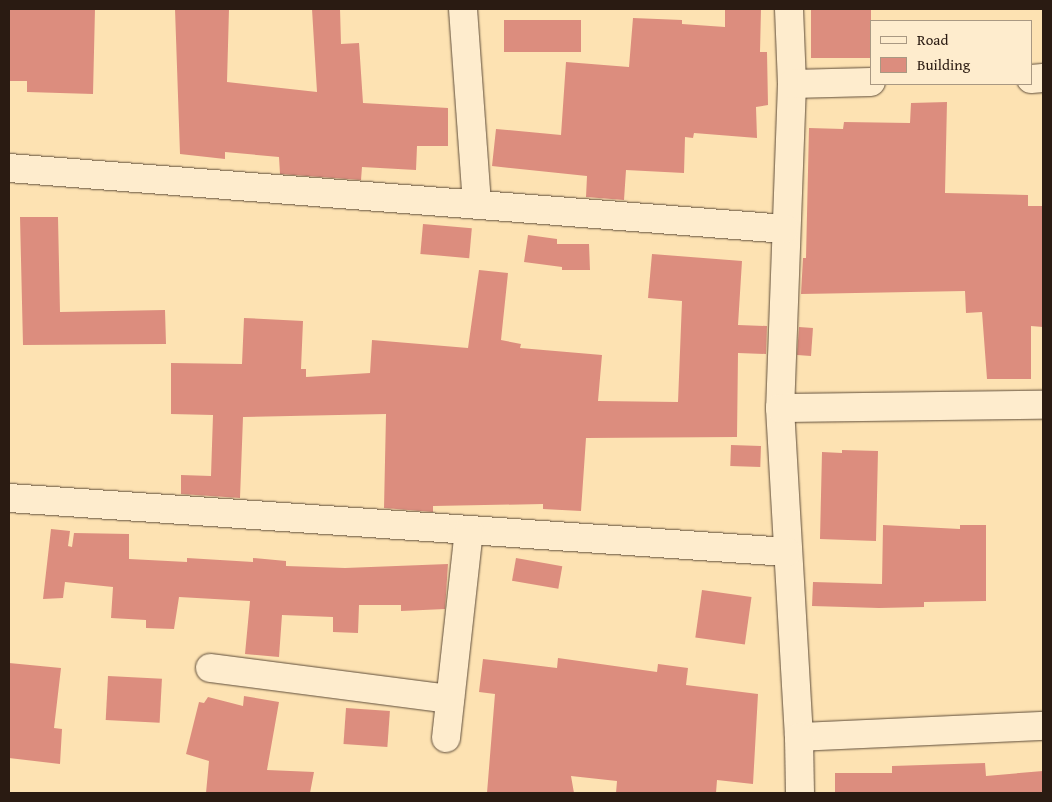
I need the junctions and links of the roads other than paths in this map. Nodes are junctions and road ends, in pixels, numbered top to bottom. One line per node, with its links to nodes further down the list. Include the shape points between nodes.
1 (463, 9): 6 (street)
2 (789, 9): 4 (street)
3 (870, 82): 4 (street)
4 (792, 84): 7 (street)
5 (9, 168): 6 (street)
6 (476, 204): 7 (street)
7 (784, 229): 9 (street)
8 (1043, 405): 9 (street)
9 (780, 408): 12 (street)
10 (9, 498): 11 (street)
11 (469, 530): 12 (street); 14 (street)
12 (787, 552): 16 (street)
13 (210, 668): 14 (street)
14 (450, 699): 17 (street)
15 (1043, 726): 16 (street)
16 (799, 737): 18 (street)
17 (446, 738)
18 (800, 793)

